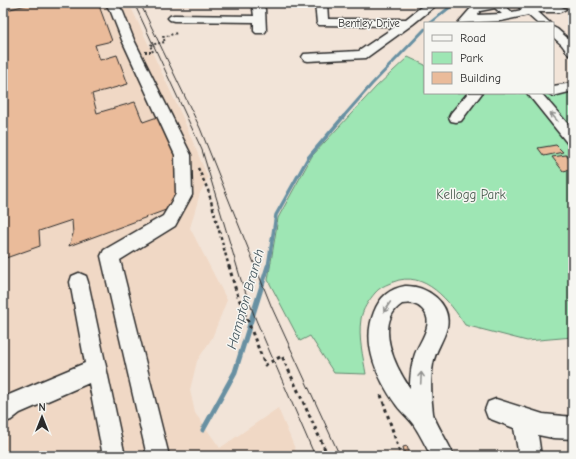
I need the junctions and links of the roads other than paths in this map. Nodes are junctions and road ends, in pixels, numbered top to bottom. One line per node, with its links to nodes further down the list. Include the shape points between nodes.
1 (111, 3): 31 (street, via 183,155 184,195 168,221 110,256)
2 (255, 3): 9 (street, via 259,9)
3 (321, 3): 11 (street, Bentley Drive, via 323,23)
4 (433, 3): 11 (street, Bentley Drive)
5 (521, 3): 7 (street)
6 (560, 9): 7 (street)
7 (530, 11): 10 (street, via 501,18); 12 (street)
8 (174, 18): 9 (street)
9 (259, 19): 13 (street)
10 (466, 21)
11 (409, 22): 16 (street, via 362,55)
12 (543, 22)
13 (260, 31)
14 (554, 32): 15 (street)
15 (573, 52)
16 (308, 57)
17 (573, 87): 18 (street)
18 (554, 91)
19 (474, 94): 21 (street)
20 (538, 94): 22 (street, one-way to 20)
21 (456, 117)
22 (573, 140)
23 (79, 282): 24 (street)
24 (96, 369): 26 (street, via 12,405); 30 (street)
25 (496, 410): 28 (street)
26 (3, 412)
27 (422, 417): 27 (street, one-way to 27, via 423,361 438,327 437,317 432,306 424,298 401,295 391,301 384,312 379,326 381,351 394,385); 32 (street)
28 (524, 421): 29 (street, via 560,429); 33 (street)
29 (573, 428)
30 (114, 456)
31 (158, 456)
32 (443, 456)
33 (530, 456)

